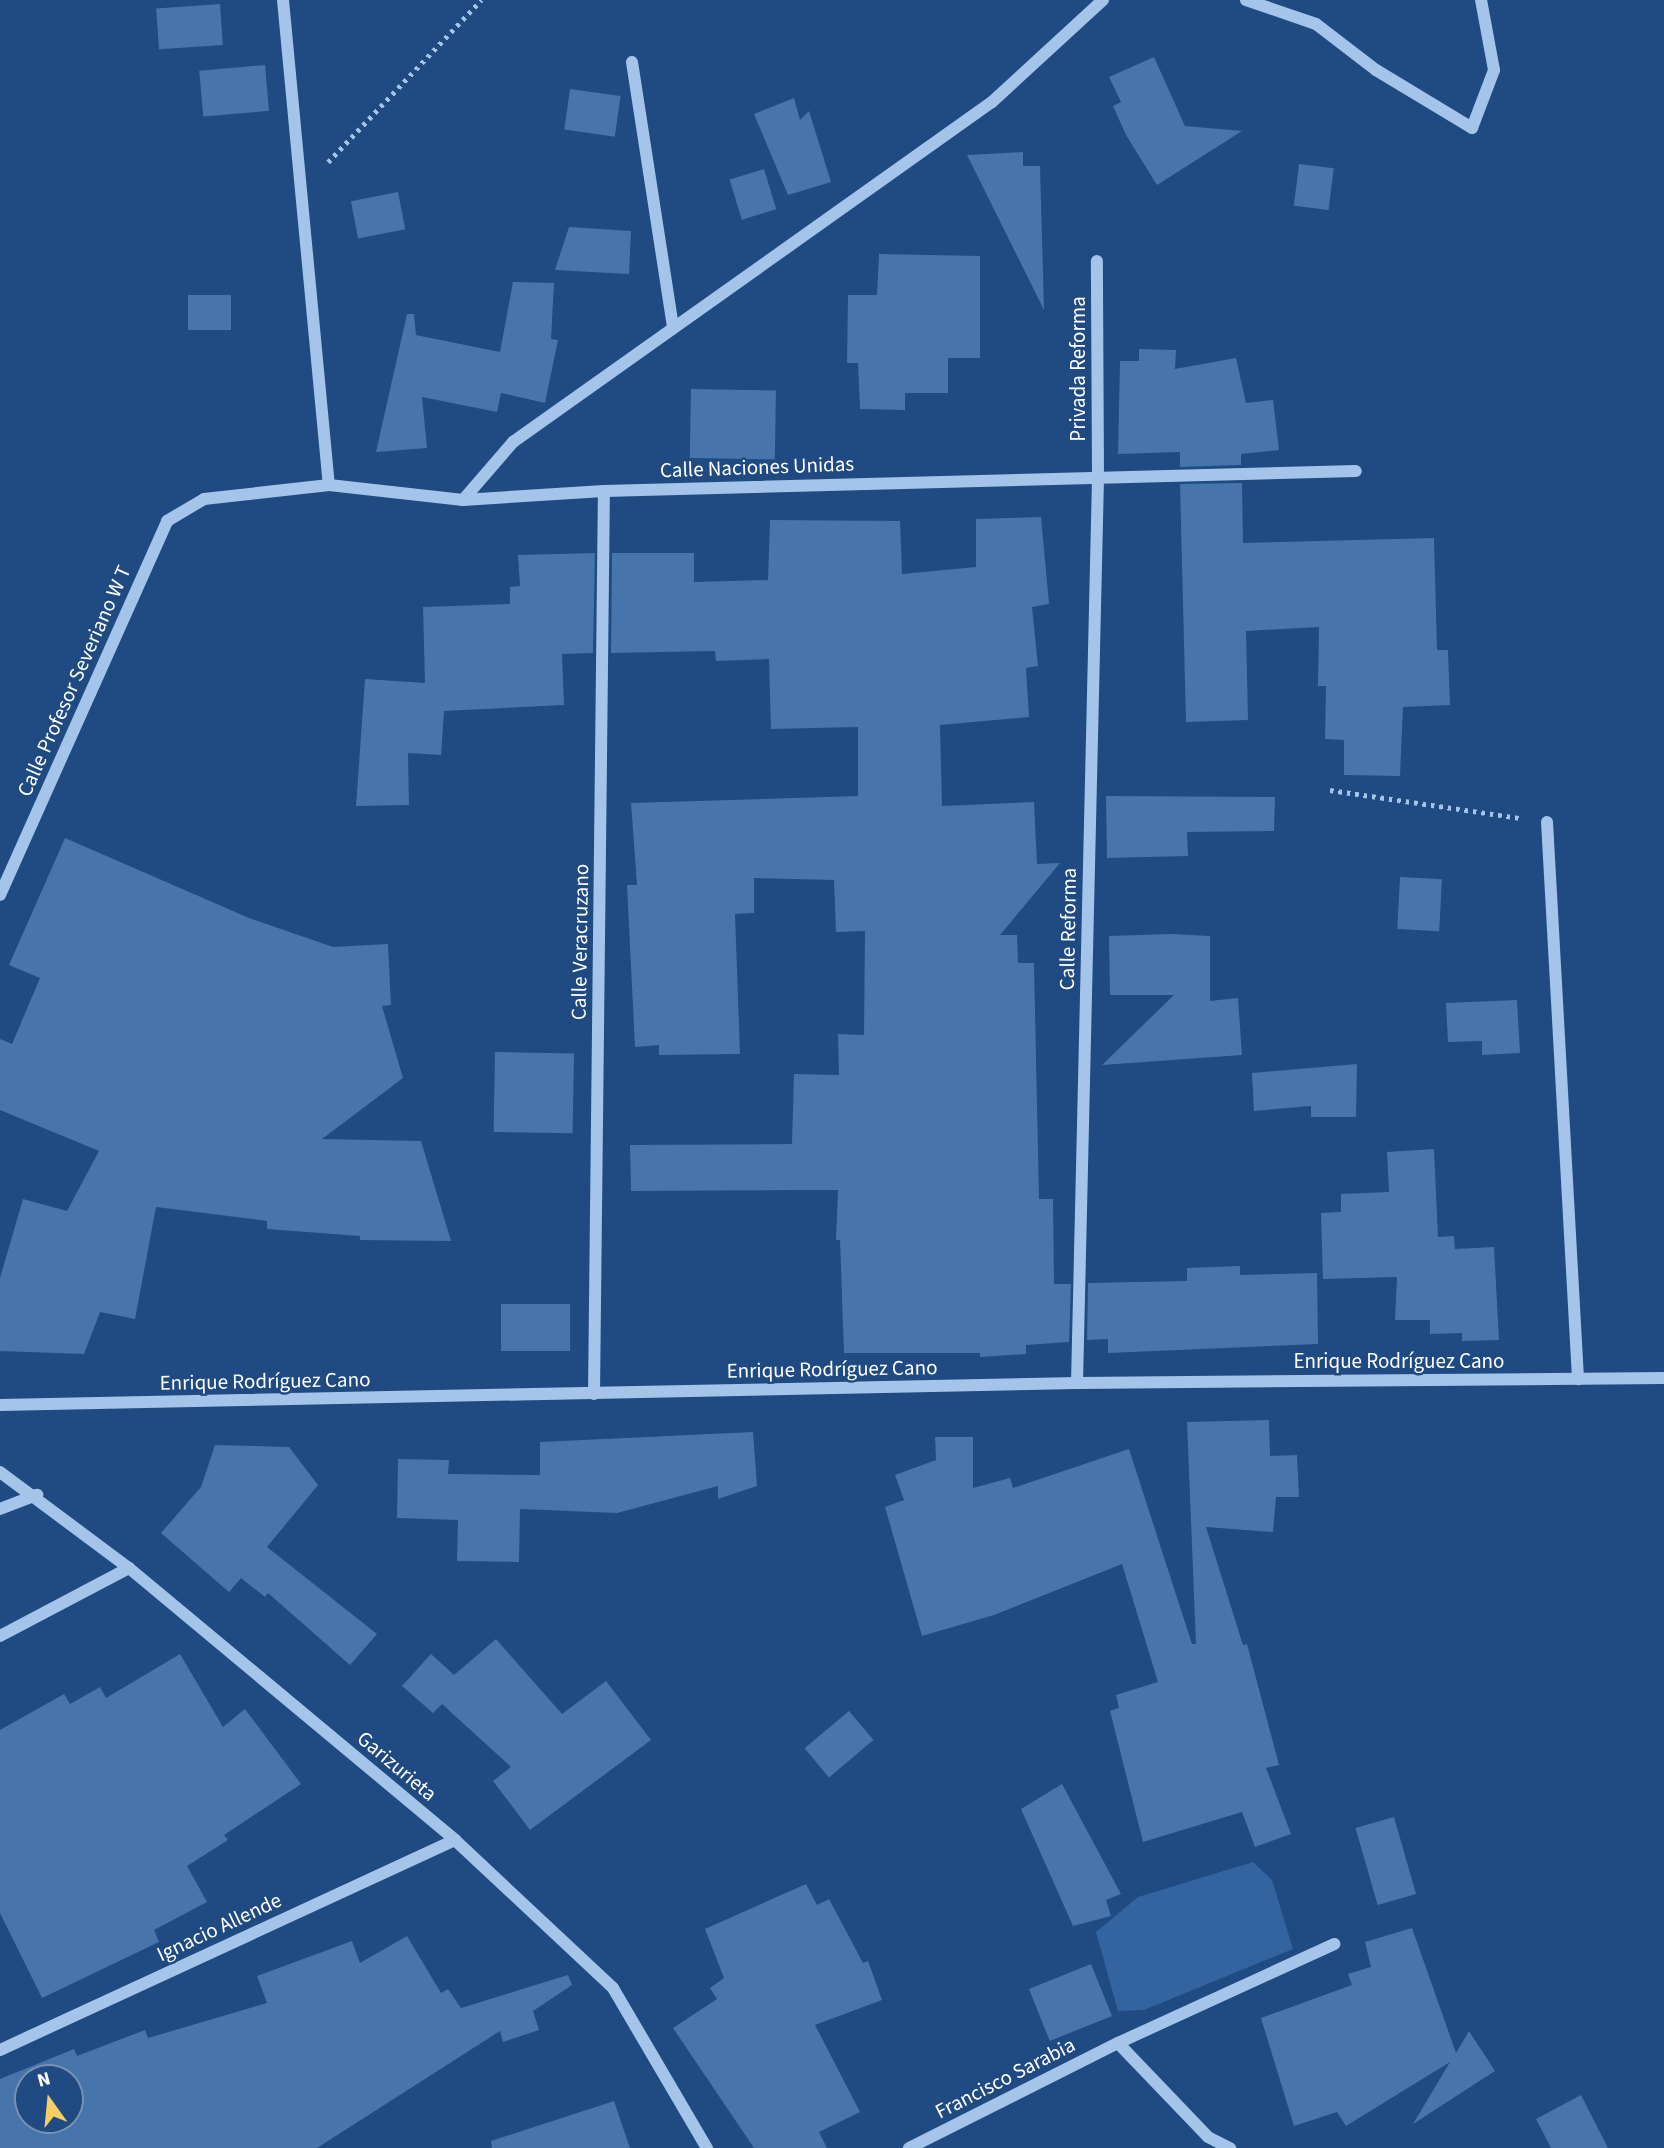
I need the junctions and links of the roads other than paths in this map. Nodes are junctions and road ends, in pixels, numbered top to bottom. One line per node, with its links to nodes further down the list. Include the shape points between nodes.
1 (283, 0): 10 (street)
2 (1103, 0): 7 (street, via 992,102)
3 (1246, 0): 4 (street, via 1316,23 1376,70 1472,128 1494,70)
4 (1481, 0)
5 (632, 62): 7 (street)
6 (1097, 261): 9 (street, Privada Reforma)
7 (674, 328): 12 (street, via 513,442)
8 (1356, 471): 9 (street, Calle Naciones Unidas)
9 (1098, 476): 11 (street, Calle Naciones Unidas); 18 (street, Calle Reforma)
10 (329, 485): 12 (street, Calle Naciones Unidas); 13 (street, Calle Naciones Unidas, via 204,499)
11 (604, 491): 12 (street, Calle Naciones Unidas); 19 (street, Calle Veracruzano)
12 (463, 500)
13 (167, 521): 15 (street, Calle Profesor Severiano W T)
14 (1547, 822): 17 (street)
15 (0, 895)
16 (1664, 1378): 17 (street, Enrique Rodríguez Cano)
17 (1578, 1379): 18 (street, Enrique Rodríguez Cano)
18 (1077, 1383): 19 (street, Enrique Rodríguez Cano)
19 (594, 1394): 20 (street, Enrique Rodríguez Cano)
20 (0, 1405)
21 (0, 1472): 22 (street, Garizurieta)
22 (37, 1495): 23 (street); 24 (street, Garizurieta)
23 (0, 1509)
24 (129, 1568): 25 (street); 26 (street, Garizurieta)
25 (0, 1636)
26 (454, 1840): 29 (street, Ignacio Allende); 30 (street, Garizurieta, via 613,1988)
27 (1334, 1944): 28 (street, Francisco Sarabia)
28 (1118, 2043): 31 (street, Francisco Sarabia); 32 (street, via 1208,2137)
29 (0, 2050)
30 (707, 2148)
31 (909, 2148)
32 (1230, 2148)

